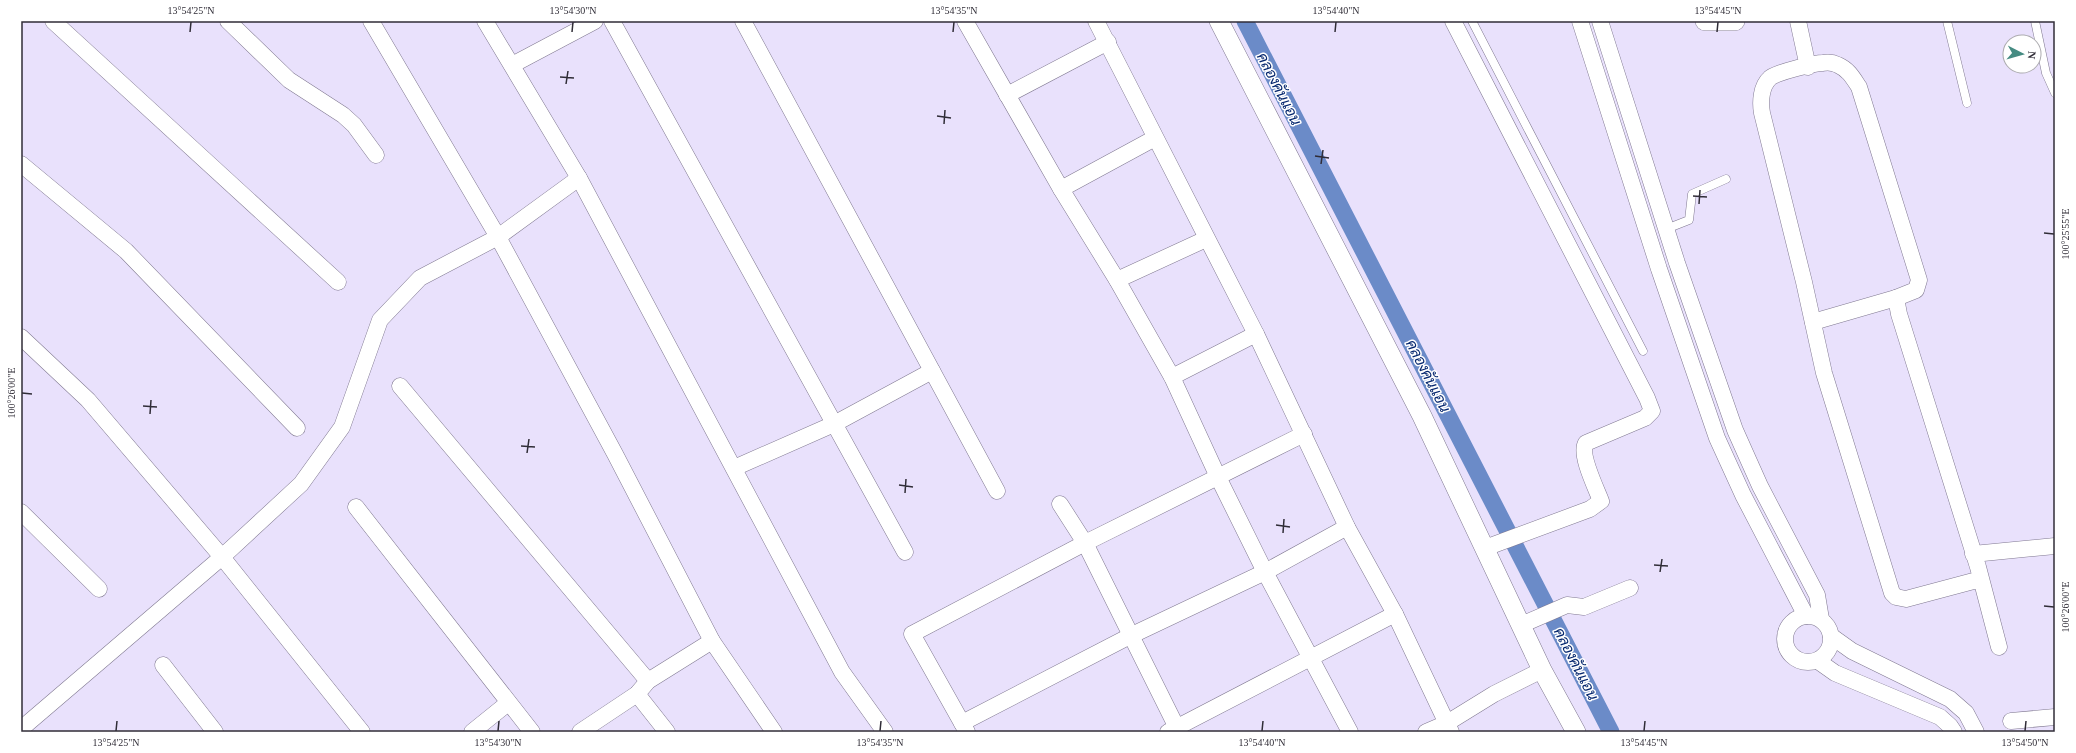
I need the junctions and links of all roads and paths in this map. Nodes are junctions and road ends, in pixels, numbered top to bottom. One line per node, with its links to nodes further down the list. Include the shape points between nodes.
1 (53, 21): 39 (street)
2 (228, 21): 28 (street, via 289,80 343,115 354,125)
3 (371, 21): 34 (street)
4 (485, 21): 22 (street)
5 (595, 21): 22 (street)
6 (612, 21): 48 (street)
7 (743, 21): 45 (street)
8 (965, 21): 25 (street)
9 (1096, 21): 21 (street)
10 (1219, 21): 61 (street, via 1422,416)
11 (1453, 21): 61 (street, via 1652,411 1645,418 1586,443 1583,447 1601,501 1590,509)
12 (1472, 21): 44 (lane)
13 (1580, 21): 37 (street)
14 (1600, 21): 33 (street)
15 (1705, 21): 16 (street)
16 (1720, 21): 17 (street)
17 (1735, 21)
18 (1798, 21): 23 (street)
19 (1947, 21): 26 (lane)
20 (2035, 21): 24 (lane, via 2046,73)
21 (1108, 42): 25 (street); 27 (street)
22 (512, 65): 30 (street)
23 (1808, 67): 40 (street, via 1822,63 1837,64 1850,73 1859,88 1920,280 1916,290); 41 (street, via 1770,77 1764,88 1761,107)
24 (2055, 93)
25 (1007, 95): 32 (street)
26 (1967, 103)
27 (1155, 138): 32 (street); 35 (street)
28 (376, 155)
29 (21, 164): 49 (street, via 126,251)
30 (579, 178): 34 (street); 53 (street)
31 (1726, 178): 33 (lane, via 1692,194 1689,220)
32 (1061, 189): 38 (street)
33 (1666, 229): 36 (street)
34 (498, 237): 65 (street, via 420,278 380,320 342,427 301,484); 75 (street)
35 (1206, 239): 38 (street); 42 (street)
36 (1677, 263): 37 (street); 50 (street)
37 (1659, 270): 52 (street)
38 (1117, 280): 46 (street)
39 (338, 282)
40 (1896, 298): 41 (street); 64 (street, via 1908,345)
41 (1813, 322): 67 (street, via 1824,373 1892,593 1896,597 1906,599)
42 (1256, 334): 46 (street); 51 (street)
43 (21, 337): 65 (street, via 88,400)
44 (1643, 351)
45 (932, 371): 48 (street); 55 (street)
46 (1172, 377): 54 (street)
47 (400, 386): 81 (street)
48 (834, 424): 53 (street); 63 (street)
49 (297, 428)
50 (1735, 430): 52 (street); 71 (street, via 1760,486 1817,596 1820,607)
51 (1304, 434): 54 (street); 59 (street)
52 (1717, 438): 71 (street, via 1743,495)
53 (734, 468): 97 (street, via 842,672)
54 (1218, 477): 60 (street); 66 (street)
55 (997, 491)
56 (1060, 504): 60 (street)
57 (356, 508): 83 (street)
58 (21, 512): 69 (street)
59 (1348, 527): 66 (street); 70 (street)
60 (1086, 543): 73 (street); 87 (street, via 912,634)
61 (1493, 545): 72 (street)
62 (2055, 546): 64 (street)
63 (905, 552)
64 (1973, 554): 67 (street)
65 (222, 557): 88 (street); 91 (street)
66 (1265, 572): 73 (street); 77 (street)
67 (1981, 580): 76 (street)
68 (1630, 588): 72 (street, via 1584,607 1568,605)
69 (99, 589)
70 (1395, 614): 77 (street); 86 (street)
71 (1814, 618): 74 (street, via 1829,626); 78 (street, via 1794,620 1785,636 1786,647 1796,659 1804,662)
72 (1527, 622): 80 (street)
73 (1130, 636): 87 (street); 89 (street)
74 (1832, 636): 78 (street, via 1828,649); 102 (street, via 1852,651 1950,700 1966,713)
75 (712, 641): 81 (street); 96 (street)
76 (1999, 647)
77 (1310, 658): 89 (street); 98 (street)
78 (1818, 661): 101 (street, via 1835,673 1940,717)
79 (163, 665): 90 (street)
80 (1542, 670): 86 (street, via 1494,694); 100 (street)
81 (648, 681): 82 (street)
82 (637, 694): 94 (street); 95 (street)
83 (508, 703): 92 (street); 93 (street)
84 (2055, 717): 85 (street)
85 (2011, 721)
86 (1449, 727): 99 (street)
87 (964, 728)
88 (21, 730)
89 (1175, 730)
90 (215, 732)
91 (362, 732)
92 (472, 732)
93 (532, 732)
94 (580, 732)
95 (667, 732)
96 (774, 732)
97 (885, 732)
98 (1350, 732)
99 (1426, 732)
100 (1576, 732)
101 (1954, 732)
102 (1976, 732)

